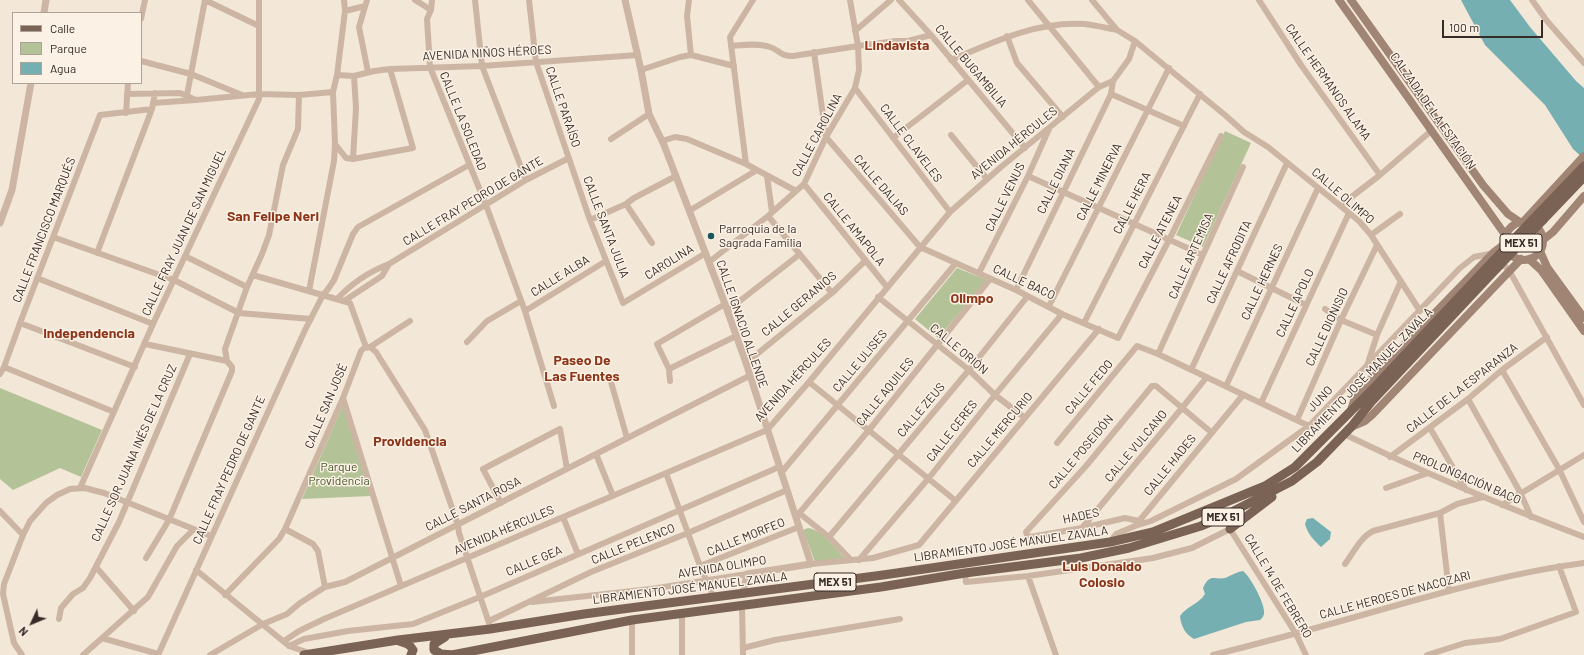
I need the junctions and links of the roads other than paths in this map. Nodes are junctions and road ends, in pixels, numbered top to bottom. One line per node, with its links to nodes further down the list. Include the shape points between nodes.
1 (46, 0): 24 (street)
2 (145, 0): 26 (street)
3 (205, 0): 27 (street); 50 (street)
4 (259, 0): 27 (street, CALLE FRAY JUAN DE SAN MIGUEL)
5 (344, 0): 25 (street)
6 (414, 0): 23 (street)
7 (432, 0): 23 (street, CALLE LA SOLEDAD)
8 (475, 0): 43 (street)
9 (529, 0): 41 (street, CALLE PARAÍSO)
10 (625, 0): 37 (street, CALLE IGNACIO ALLENDE)
11 (689, 0): 38 (street, via 687,16)
12 (753, 0): 34 (street, via 730,38)
13 (850, 0): 30 (street, CALLE CAROLINA)
14 (891, 0): 30 (street)
15 (899, 0): 31 (street, CALLE BUGAMBILIA)
16 (1028, 0): 28 (street)
17 (1092, 0): 29 (street)
18 (1259, 0): 93 (street, CALLE HERMANOS ALAMA, via 1300,65)
19 (1339, 0): 76 (main road, CALZADA DE LA ESTACIÓN)
20 (1351, 0): 116 (main road, CALZADA DE LA ESTACIÓN, via 1483,185 1508,214)
21 (1532, 0): 42 (street)
22 (366, 3): 25 (street); 49 (street, via 359,27)
23 (431, 10): 45 (street, CALLE LA SOLEDAD, via 427,19)
24 (46, 12)
25 (345, 12): 51 (street)
26 (142, 14)
27 (259, 26): 62 (street, CALLE FRAY JUAN DE SAN MIGUEL)
28 (1049, 26): 29 (street, via 1084,24); 32 (street); 57 (street)
29 (1117, 30): 33 (street)
30 (855, 31): 35 (street, CALLE CAROLINA)
31 (931, 36): 35 (street); 39 (street, CALLE BUGAMBILIA)
32 (1007, 36): 39 (street); 73 (street, via 1017,63)
33 (1135, 41): 46 (street); 54 (street, via 1129,58)
34 (731, 46): 36 (street, via 764,45 773,47 784,56); 44 (street)
35 (858, 46): 36 (street); 58 (street, CALLE CAROLINA, via 859,70)
36 (814, 52): 79 (street)
37 (638, 55): 41 (street, AVENIDA NIÑOS HÉROES); 48 (street, CALLE IGNACIO ALLENDE)
38 (691, 55): 44 (street); 48 (street, via 680,56)
39 (951, 60): 53 (street, CALLE BUGAMBILIA)
40 (142, 61): 50 (street)
41 (536, 62): 43 (street, AVENIDA NIÑOS HÉROES); 85 (street, CALLE PARAÍSO)
42 (1584, 64)
43 (482, 66): 45 (street, AVENIDA NIÑOS HÉROES); 99 (street)
44 (734, 66): 89 (street)
45 (430, 67): 47 (street, AVENIDA NIÑOS HÉROES); 90 (street, CALLE LA SOLEDAD)
46 (1169, 68): 65 (street); 70 (street, CALLE MINERVA)
47 (390, 69): 49 (street, AVENIDA NIÑOS HÉROES); 86 (street, via 413,148)
48 (641, 70): 72 (street, CALLE IGNACIO ALLENDE)
49 (368, 72): 52 (street, AVENIDA NIÑOS HÉROES)
50 (191, 74): 66 (street); 67 (street)
51 (337, 75): 52 (street, AVENIDA NIÑOS HÉROES); 59 (street)
52 (354, 76): 86 (street, via 356,108)
53 (968, 80): 80 (street); 84 (street, CALLE BUGAMBILIA)
54 (1113, 81): 57 (street, AVENIDA HÉRCULES); 64 (street, CALLE DIANA)
55 (31, 84): 117 (street, via 12,190)
56 (128, 84): 61 (street)
57 (1099, 87): 73 (street, AVENIDA HÉRCULES)
58 (855, 88): 79 (street, CALLE CAROLINA); 80 (street, CALLE CLAVELES)
59 (333, 92): 63 (street); 83 (street)
60 (155, 93): 61 (street); 66 (street); 69 (street)
61 (127, 94): 71 (street)
62 (259, 94): 63 (street); 67 (street); 132 (street, CALLE FRAY JUAN DE SAN MIGUEL, via 259,99)
63 (298, 94): 143 (street, via 298,129 283,165 269,235)
64 (1111, 94): 70 (street); 102 (street, CALLE DIANA)
65 (1200, 94): 74 (street, CALLE HERA); 88 (street, CALLE OLIMPO, via 1244,132)
66 (187, 95): 68 (street)
67 (243, 96): 68 (street)
68 (196, 100): 69 (street)
69 (153, 106): 71 (street); 128 (street)
70 (1148, 110): 74 (street); 108 (street, CALLE MINERVA)
71 (126, 112): 120 (street, CALLE FRANCISCO MARQUÉS, via 100,115)
72 (650, 114): 81 (street); 82 (street, CALLE IGNACIO ALLENDE)
73 (1063, 117): 75 (street, AVENIDA HÉRCULES)
74 (1184, 126): 118 (street, CALLE HERA)
75 (1049, 128): 84 (street, AVENIDA HÉRCULES); 96 (street, CALLE VENUS)
76 (1431, 131): 93 (street); 121 (main road, CALZADA DE LA ESTACIÓN)
77 (951, 135): 98 (street)
78 (1221, 136): 122 (street, CALLE ATENEA)
79 (826, 137): 100 (street, CALLE CAROLINA); 126 (street, CALLE DALIAS)
80 (893, 138): 110 (street, CALLE CLAVELES)
81 (610, 139)
82 (662, 141): 89 (street, via 675,137 687,139); 94 (street, CALLE IGNACIO ALLENDE)
83 (335, 144): 86 (street, via 346,158); 152 (street)
84 (1025, 148): 98 (street, AVENIDA HÉRCULES)
85 (569, 158): 99 (street, CALLE FRAY PEDRO DE GANTE); 115 (street, CALLE SANTA JULIA)
86 (353, 159)
87 (1583, 160): 114 (main road, LIBRAMIENTO JOSÉ MANUEL ZAVALA / MEX 51); 116 (main road)
88 (1287, 163): 101 (street, CALLE OLIMPO); 140 (street, CALLE AFRODITA)
89 (746, 164): 92 (street)
90 (469, 165): 105 (street, CALLE LA SOLEDAD); 154 (street, CALLE FRAY PEDRO DE GANTE, via 358,227 334,280)
91 (1244, 167): 131 (street, CALLE ARTEMISA)
92 (757, 170): 95 (street); 109 (street)
93 (1380, 175): 107 (street)
94 (676, 176): 106 (street); 109 (street, CALLE IGNACIO ALLENDE)
95 (767, 176): 103 (street); 112 (street)
96 (1028, 176): 102 (street); 142 (street, CALLE VENUS)
97 (1584, 177): 114 (main road, LIBRAMIENTO JOSÉ MANUEL ZAVALA / MEX 51)
98 (987, 179): 110 (street, AVENIDA HÉRCULES)
99 (526, 180): 105 (street, CALLE FRAY PEDRO DE GANTE)
100 (804, 184): 103 (street, CALLE CAROLINA); 136 (street, CALLE AMAPOLA)
101 (1318, 188): 107 (street, CALLE OLIMPO); 150 (street, CALLE HERNES)
102 (1063, 191): 108 (street); 151 (street, CALLE DIANA)
103 (796, 192): 112 (street, CALLE CAROLINA)
104 (1584, 196): 123 (main road)
105 (486, 204): 139 (street, CALLE FRAY PEDRO DE GANTE); 159 (street, CALLE LA SOLEDAD)
106 (626, 204): 115 (street); 124 (street)
107 (1341, 205): 111 (street, CALLE OLIMPO)
108 (1099, 208): 118 (street); 162 (street, CALLE MINERVA)
109 (689, 211): 129 (street, CALLE IGNACIO ALLENDE)
110 (950, 212): 126 (street, AVENIDA HÉRCULES)
111 (1349, 213): 119 (street, CALLE OLIMPO); 161 (street, CALLE APOLO)
112 (770, 214): 130 (street); 137 (street, CALLE CAROLINA)
113 (1400, 214): 119 (street)
114 (1540, 217): 134 (main road, LIBRAMIENTO JOSÉ MANUEL ZAVALA / MEX 51, bridge)
115 (590, 220): 135 (street, CALLE SANTA JULIA)
116 (1522, 222): 121 (main road, via 1511,227); 123 (main road, via 1535,225)
117 (0, 223)
118 (1134, 224): 122 (street); 175 (street, CALLE HERA)
119 (1371, 235): 125 (street, CALLE OLIMPO)
120 (53, 237): 128 (street); 144 (street, CALLE FRANCISCO MARQUÉS)
121 (1506, 239): 133 (main road, via 1511,254); 134 (main road)
122 (1169, 240): 131 (street); 182 (street, CALLE ATENEA)
123 (1543, 240): 127 (main road)
124 (652, 243)
125 (1378, 245): 147 (street, CALLE OLIMPO); 171 (street, CALLE DIONISIO)
126 (920, 247): 138 (street, CALLE BACO); 149 (street, AVENIDA HÉRCULES)
127 (1540, 251): 133 (main road); 170 (main road, via 1547,266)
128 (97, 253): 146 (street)
129 (706, 253): 137 (street, CALLE IGNACIO ALLENDE); 160 (street, CAROLINA)
130 (800, 254): 153 (street); 163 (street)
131 (1203, 255): 188 (street, CALLE ARTEMISA)
132 (185, 256): 146 (street, CALLE FRAY JUAN DE SAN MIGUEL); 148 (street)
133 (1525, 259): 141 (main road); 178 (main road, via 1541,270)
134 (1495, 260): 141 (street); 165 (street, JUNO, via 1474,257); 221 (main road, LIBRAMIENTO JOSÉ MANUEL ZAVALA / MEX 51); 268 (main road, LIBRAMIENTO JOSÉ MANUEL ZAVALA / MEX 51, via 1295,467 1265,486 1154,532)
135 (606, 261): 160 (street, CALLE SANTA JULIA); 166 (street, CALLE ALBA)
136 (866, 261): 149 (street, CALLE AMAPOLA); 153 (street, CALLE GERANIOS)
137 (709, 262): 163 (street, CALLE IGNACIO ALLENDE)
138 (956, 263): 142 (street, CALLE BACO); 173 (street, CALLE ULISES)
139 (388, 264): 157 (street, CALLE FRAY PEDRO DE GANTE, via 348,287); 158 (street, CALLE FRAY PEDRO DE GANTE, via 382,276)
140 (1237, 271): 150 (street); 196 (street, CALLE AFRODITA)
141 (1510, 272): 181 (street); 221 (main road, via 1372,415)
142 (979, 274): 145 (street, CALLE BACO)
143 (253, 275): 148 (street); 152 (street)
144 (37, 278): 174 (street, CALLE FRANCISCO MARQUÉS); 176 (street)
145 (990, 278): 151 (street, CALLE BACO); 185 (street, CALLE AQUILES)
146 (174, 280): 167 (street); 176 (street, CALLE FRAY JUAN DE SAN MIGUEL)
147 (1401, 281): 165 (street, CALLE OLIMPO); 179 (street)
148 (247, 287): 167 (street)
149 (887, 287): 156 (street, AVENIDA HÉRCULES)
150 (1271, 288): 161 (street); 204 (street, CALLE HERNES)
151 (1016, 290): 155 (street, CALLE BACO)
152 (309, 291): 154 (street)
153 (832, 293): 190 (street, CALLE GERANIOS)
154 (322, 295): 157 (street); 169 (street, CALLE FRAY PEDRO DE GANTE)
155 (1027, 296): 162 (street, CALLE BACO); 195 (street, CALLE ZEUS)
156 (878, 297): 173 (street, CALLE ORIÓN); 203 (street, AVENIDA HÉRCULES)
157 (337, 299): 158 (street)
158 (344, 301): 186 (street, via 350,303)
159 (521, 301): 166 (street, CALLE LA SOLEDAD); 183 (street, via 487,321)
160 (623, 304)
161 (1306, 305): 209 (street, CALLE APOLO)
162 (1049, 306): 168 (street, CALLE BACO)
163 (726, 308): 180 (street, CALLE IGNACIO ALLENDE); 194 (street, via 657,344)
164 (1325, 309): 171 (street)
165 (1420, 310): 191 (street, JUNO)
166 (525, 311): 212 (street, CALLE LA SOLEDAD)
167 (239, 313): 169 (street); 189 (street, via 225,349)
168 (1062, 314): 175 (street, CALLE BACO); 205 (street, CALLE CERES)
169 (311, 318): 265 (street, CALLE FRAY PEDRO DE GANTE)
170 (1584, 318)
171 (1342, 320): 179 (street); 216 (street, CALLE DIONISIO)
172 (410, 321): 186 (street)
173 (907, 321): 185 (street, CALLE ORIÓN); 210 (street, CALLE ULISES)
174 (20, 322): 192 (street, CALLE FRANCISCO MARQUÉS); 193 (street)
175 (1084, 323): 177 (street, CALLE BACO)
176 (153, 324): 184 (street, CALLE FRAY JUAN DE SAN MIGUEL)
177 (1099, 329): 182 (street, CALLE BACO); 215 (street, CALLE MERCURIO)
178 (1584, 331)
179 (1377, 335): 191 (street)
180 (736, 336): 190 (street, CALLE IGNACIO ALLENDE); 194 (street)
181 (1547, 337): 197 (street, CALLE DE LA ESPARANZA); 211 (street)
182 (1118, 338)
183 (467, 342)
184 (145, 344): 187 (street); 193 (street, CALLE FRAY JUAN DE SAN MIGUEL)
185 (938, 344): 195 (street, CALLE ORIÓN); 220 (street, CALLE AQUILES)
186 (368, 347): 207 (street, CALLE SAN JOSÉ, via 361,351); 256 (street, via 376,352 426,430)
187 (190, 354): 189 (street); 244 (street, CALLE SOR JUANA INÉS DE LA CRUZ)
188 (1158, 354): 196 (street); 224 (street, CALLE FEDO, via 1137,346)
189 (227, 361): 253 (street, via 232,371)
190 (746, 363): 199 (street, CALLE IGNACIO ALLENDE)
191 (1368, 364): 217 (street, JUNO)
192 (4, 368): 198 (street, CALLE FRANCISCO MARQUÉS); 214 (street)
193 (134, 368): 214 (street, CALLE FRAY JUAN DE SAN MIGUEL)
194 (669, 369): 201 (street)
195 (969, 370): 205 (street, CALLE ORIÓN); 226 (street, CALLE ZEUS)
196 (1191, 370): 200 (street)
197 (1502, 370): 208 (street, CALLE DE LA ESPARANZA); 230 (street)
198 (0, 374)
199 (750, 376): 219 (street, CALLE IGNACIO ALLENDE); 223 (street, CALLE SANTA ROSA)
200 (1206, 378): 204 (street); 213 (street, CALLE VULCANO)
201 (670, 381)
202 (611, 382): 223 (street)
203 (810, 382): 210 (street); 219 (street, AVENIDA HÉRCULES)
204 (1226, 386): 206 (street)
205 (995, 394): 215 (street, CALLE ORIÓN); 234 (street, CALLE CERES)
206 (1243, 395): 209 (street); 222 (street, CALLE HADES)
207 (343, 398): 259 (street, CALLE SAN JOSÉ); 272 (street)
208 (1468, 399): 218 (street, CALLE DE LA ESPARANZA); 240 (street)
209 (1261, 403): 216 (street)
210 (838, 405): 220 (street); 231 (street, CALLE ULISES)
211 (1584, 405)
212 (554, 406)
213 (1182, 408): 222 (street); 258 (street, CALLE VULCANO); 264 (street, CALLE POSEIDÓN, via 1156,386 1152,386 1086,466 1026,532)
214 (114, 412): 236 (street, CALLE FRAY JUAN DE SAN MIGUEL)
215 (1025, 418): 243 (street, CALLE MERCURIO)
216 (1297, 420): 217 (street)
217 (1309, 426): 255 (street, JUNO, via 1236,479 1151,522)
218 (1430, 428): 228 (street, CALLE DE LA ESPARANZA); 239 (street)
219 (767, 430): 231 (street, CALLE IGNACIO ALLENDE); 232 (street, AVENIDA HÉRCULES)
220 (868, 430): 226 (street); 250 (street, CALLE AQUILES)
221 (1348, 431): 228 (street, PROLONGACIÓN BACO); 235 (main road, LIBRAMIENTO JOSÉ MANUEL ZAVALA / MEX 51, via 1317,462)
222 (1211, 432): 255 (street, CALLE HADES)
223 (627, 438): 225 (street, CALLE SANTA ROSA)
224 (1057, 443)
225 (596, 454): 229 (street, CALLE SANTA ROSA); 241 (street)
226 (898, 454): 234 (street); 266 (street, CALLE ZEUS)
227 (1584, 455): 230 (street)
228 (1390, 456): 233 (street, PROLONGACIÓN BACO)
229 (567, 469): 245 (street, CALLE SANTA ROSA); 245 (street, via 560,429 483,469)
230 (1559, 469): 240 (street); 254 (street)
231 (780, 470): 238 (street, CALLE IGNACIO ALLENDE); 247 (street, CALLE GEA)
232 (666, 473): 241 (street, AVENIDA HÉRCULES); 247 (street)
233 (1428, 473): 237 (street); 239 (street, PROLONGACIÓN BACO)
234 (928, 479): 243 (street); 275 (street, CALLE CERES)
235 (1292, 481): 260 (main road); 285 (main road, LIBRAMIENTO JOSÉ MANUEL ZAVALA / MEX 51, via 1224,516 1162,539 1081,558)
236 (80, 488): 244 (street, via 104,493); 263 (street, via 70,489 46,503 30,521)
237 (1386, 488)
238 (787, 490): 250 (street, CALLE IGNACIO ALLENDE); 262 (street, CALLE PELENCO)
239 (1466, 490): 242 (street, PROLONGACIÓN BACO)
240 (1520, 492): 246 (street); 252 (street)
241 (613, 496): 251 (street, AVENIDA HÉRCULES)
242 (1483, 498): 246 (street, PROLONGACIÓN BACO); 249 (street, via 1458,504)
243 (956, 501): 269 (street, CALLE MERCURIO)
244 (127, 503): 253 (street); 281 (street, CALLE SOR JUANA INÉS DE LA CRUZ)
245 (501, 503): 256 (street, CALLE SANTA ROSA)
246 (1502, 505): 252 (street, PROLONGACIÓN BACO)
247 (680, 510): 262 (street); 270 (street, CALLE GEA)
248 (0, 511): 263 (street)
249 (1440, 513): 278 (street, via 1368,533); 289 (street)
250 (798, 515): 257 (street, CALLE IGNACIO ALLENDE); 266 (street)
251 (562, 517): 270 (street); 273 (street, AVENIDA HÉRCULES)
252 (1531, 517): 267 (street, PROLONGACIÓN BACO)
253 (169, 520): 261 (street); 271 (street)
254 (1584, 522)
255 (1137, 523): 258 (street, HADES, via 1126,518); 268 (street, CALLE HADES, via 1116,534)
256 (458, 524): 272 (street, CALLE SANTA ROSA); 273 (street)
257 (799, 527): 277 (street, CALLE IGNACIO ALLENDE); 279 (street, CALLE MORFEO)
258 (1082, 528): 264 (street, HADES, via 1030,537)
259 (285, 529): 288 (street, via 313,544 318,551); 291 (street, CALLE SAN JOSÉ, via 279,539)
260 (1230, 529): 284 (street, via 1192,548 1159,556); 303 (street, CALLE 14 DE FEBRERO)
261 (193, 530): 265 (street); 296 (street, via 177,546 148,598)
262 (688, 533): 279 (street); 294 (street, CALLE PELENCO, via 591,572)
263 (23, 535): 312 (street, via 4,584 3,594 14,643)
264 (1028, 535)
265 (211, 536): 282 (street, CALLE FRAY PEDRO DE GANTE)
266 (829, 537): 274 (street)
267 (1584, 537)
268 (1110, 542): 290 (main road, LIBRAMIENTO JOSÉ MANUEL ZAVALA / MEX 51)
269 (919, 546): 275 (street, AVENIDA OLIMPO)
270 (578, 554): 292 (street, CALLE GEA)
271 (146, 558)
272 (392, 558): 287 (street); 288 (street, CALLE SANTA ROSA, via 344,582)
273 (468, 558): 287 (street, AVENIDA HÉRCULES); 292 (street)
274 (851, 560): 275 (street, AVENIDA OLIMPO); 277 (street, AVENIDA OLIMPO)
275 (858, 560)
276 (1584, 563): 280 (street, CALLE HEROES DE NACOZARI)
277 (811, 564): 283 (street, AVENIDA OLIMPO)
278 (1345, 564)
279 (700, 566): 286 (street)
280 (1560, 566): 289 (street, CALLE HEROES DE NACOZARI); 322 (street, via 1576,612 1500,639 1465,643)
281 (96, 567): 296 (street); 298 (street, CALLE SOR JUANA INÉS DE LA CRUZ, via 83,588 73,594 61,608)
282 (196, 570): 291 (street); 310 (street, CALLE FRAY PEDRO DE GANTE)
283 (747, 574): 286 (street, AVENIDA OLIMPO); 290 (street)
284 (1028, 576): 285 (street); 319 (street)
285 (966, 578): 295 (main road, LIBRAMIENTO JOSÉ MANUEL ZAVALA / MEX 51)
286 (706, 580): 293 (street); 294 (street, AVENIDA OLIMPO)
287 (401, 586): 307 (street, AVENIDA HÉRCULES, via 299,631)
288 (325, 587): 301 (street, CALLE SANTA ROSA, via 287,614)
289 (1449, 591): 303 (street, CALLE HEROES DE NACOZARI)
290 (743, 594): 293 (main road, LIBRAMIENTO JOSÉ MANUEL ZAVALA / MEX 51)
291 (226, 595): 301 (street)
292 (480, 597): 302 (street); 308 (street, CALLE GEA, via 413,624 348,631 304,639)
293 (714, 598): 302 (main road, LIBRAMIENTO JOSÉ MANUEL ZAVALA / MEX 51)
294 (526, 603): 302 (street, CALLE PELENCO)
295 (742, 606): 297 (main road, LIBRAMIENTO JOSÉ MANUEL ZAVALA / MEX 51); 309 (street)
296 (134, 612): 305 (street)
297 (682, 613): 300 (main road, LIBRAMIENTO JOSÉ MANUEL ZAVALA / MEX 51); 318 (street)
298 (59, 619)
299 (900, 619): 309 (street, via 775,640)
300 (632, 620): 316 (main road, LIBRAMIENTO JOSÉ MANUEL ZAVALA / MEX 51); 317 (street)
301 (263, 624): 307 (street); 314 (street, CALLE SANTA ROSA)
302 (490, 625): 304 (main road, LIBRAMIENTO JOSÉ MANUEL ZAVALA / MEX 51)
303 (1296, 634): 320 (street, CALLE HEROES DE NACOZARI); 321 (street, CALLE 14 DE FEBRERO)
304 (450, 635): 306 (main road, LIBRAMIENTO JOSÉ MANUEL ZAVALA / MEX 51); 316 (main road, via 437,641 433,646 440,654)
305 (102, 638): 310 (street); 313 (street)
306 (398, 640): 311 (main road, LIBRAMIENTO JOSÉ MANUEL ZAVALA / MEX 51); 315 (main road, via 411,647)
307 (284, 641): 308 (street)
308 (289, 646): 311 (street)
309 (743, 652)
310 (158, 654)
311 (307, 654)
312 (22, 655)
313 (83, 655)
314 (210, 655)
315 (411, 655)
316 (453, 655)
317 (632, 655)
318 (682, 655)
319 (1056, 655)
320 (1213, 655)
321 (1306, 655)
322 (1427, 655)

